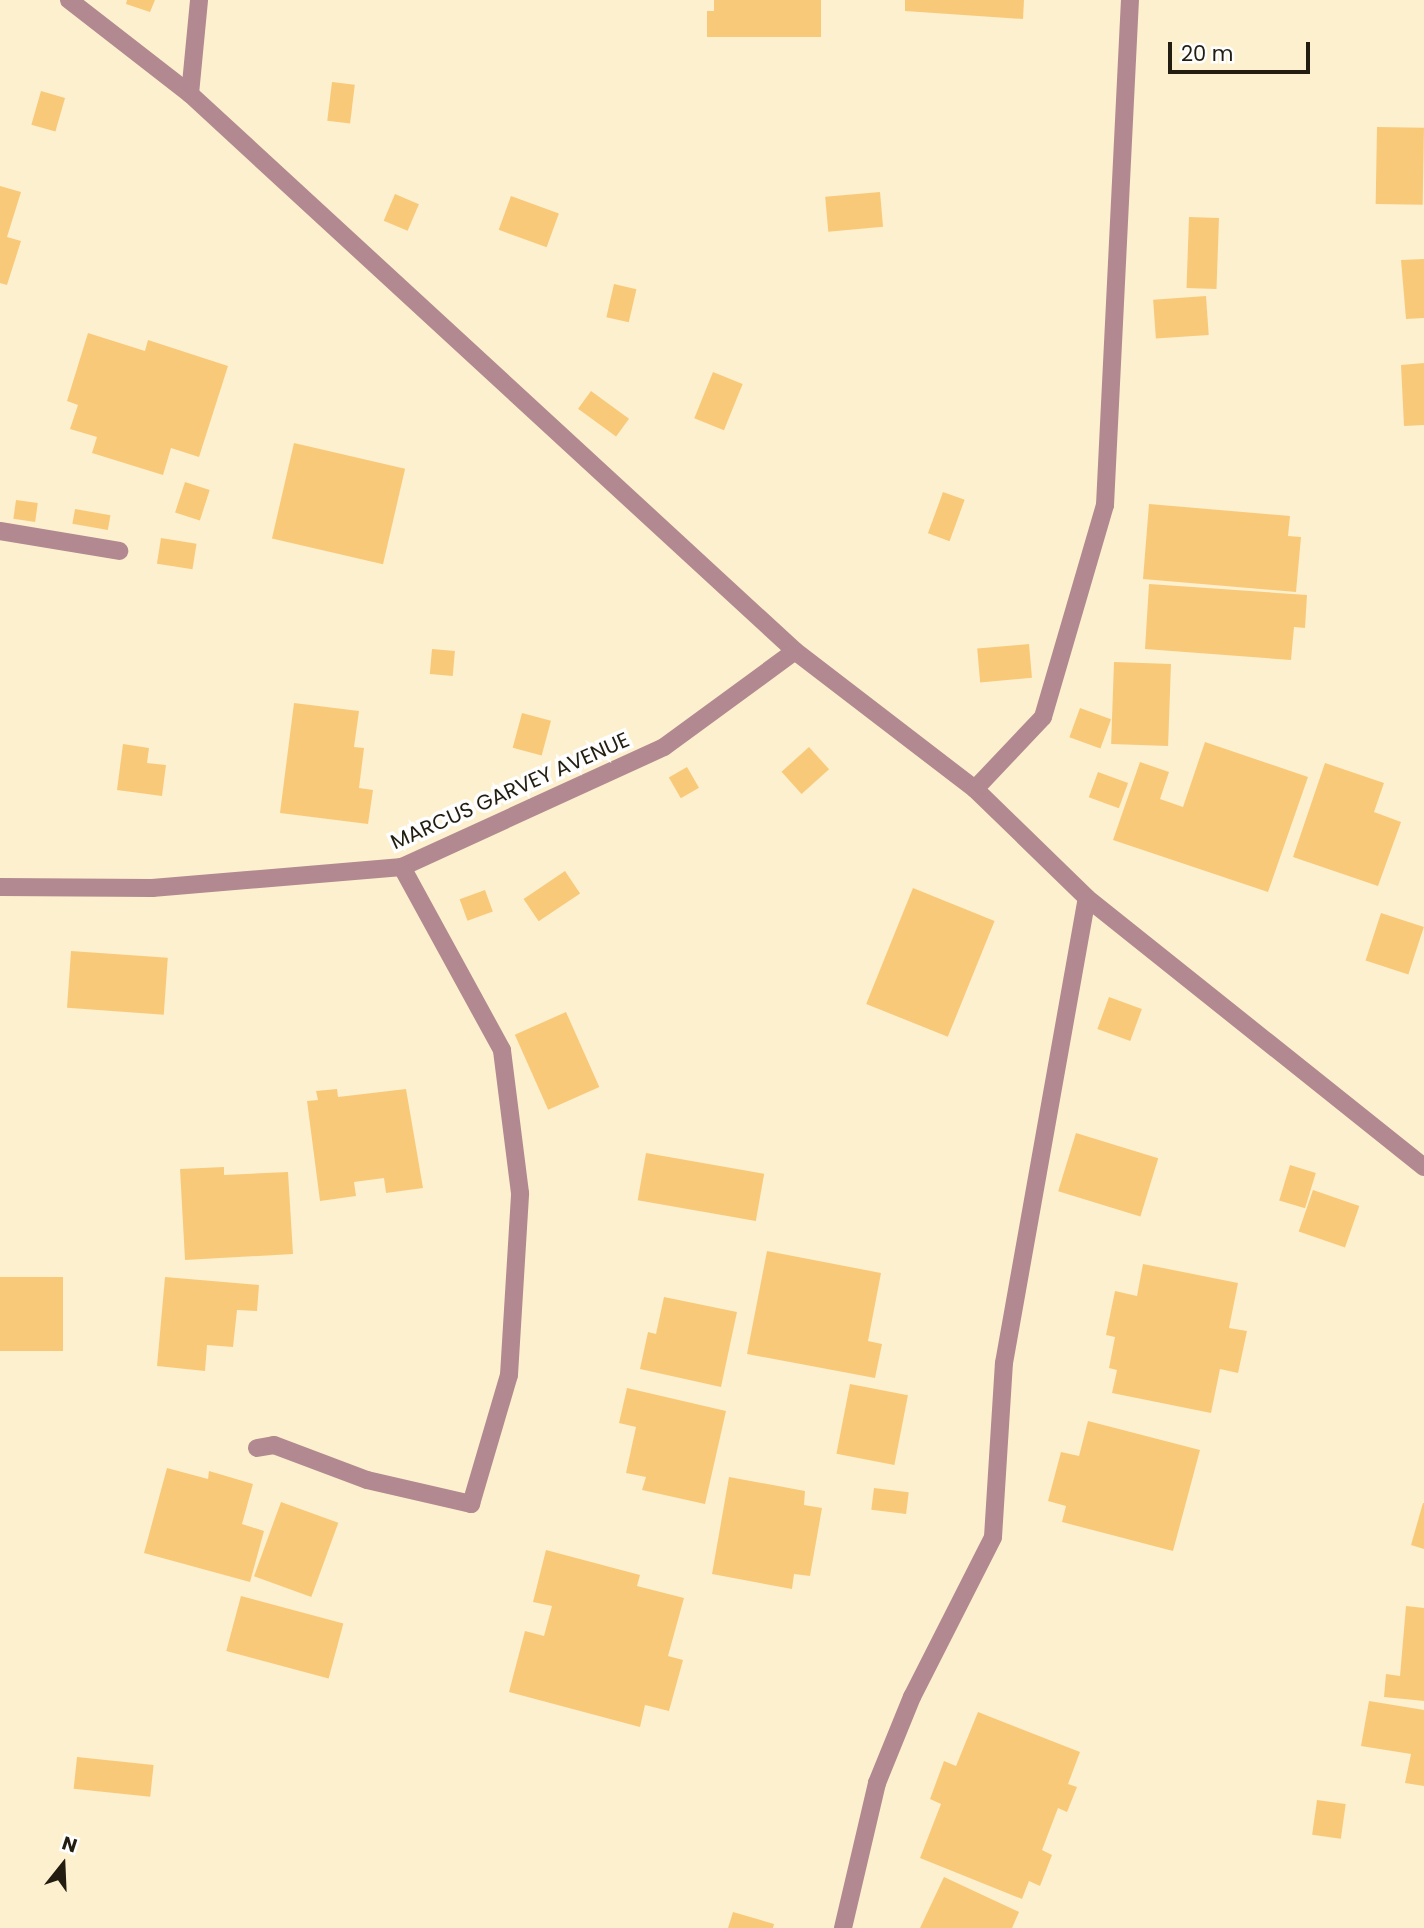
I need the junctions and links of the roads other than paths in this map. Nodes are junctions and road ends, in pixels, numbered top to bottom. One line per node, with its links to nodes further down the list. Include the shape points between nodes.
1 (69, 0): 4 (street)
2 (199, 0): 4 (street)
3 (1130, 0): 8 (street, via 1105,505 1043,717)
4 (190, 94): 7 (street)
5 (0, 531): 6 (street)
6 (119, 551)
7 (795, 651): 8 (street); 9 (street, MARCUS GARVEY AVENUE, via 664,747)
8 (975, 789): 11 (street)
9 (402, 867): 10 (street, MARCUS GARVEY AVENUE, via 152,888); 13 (street, via 502,1050 520,1193 509,1375 471,1504 367,1480 274,1445)
10 (0, 887)
11 (1087, 898): 12 (street); 14 (street, via 1004,1363 993,1537 912,1697 877,1783)
12 (1424, 1167)
13 (257, 1448)
14 (842, 1928)

